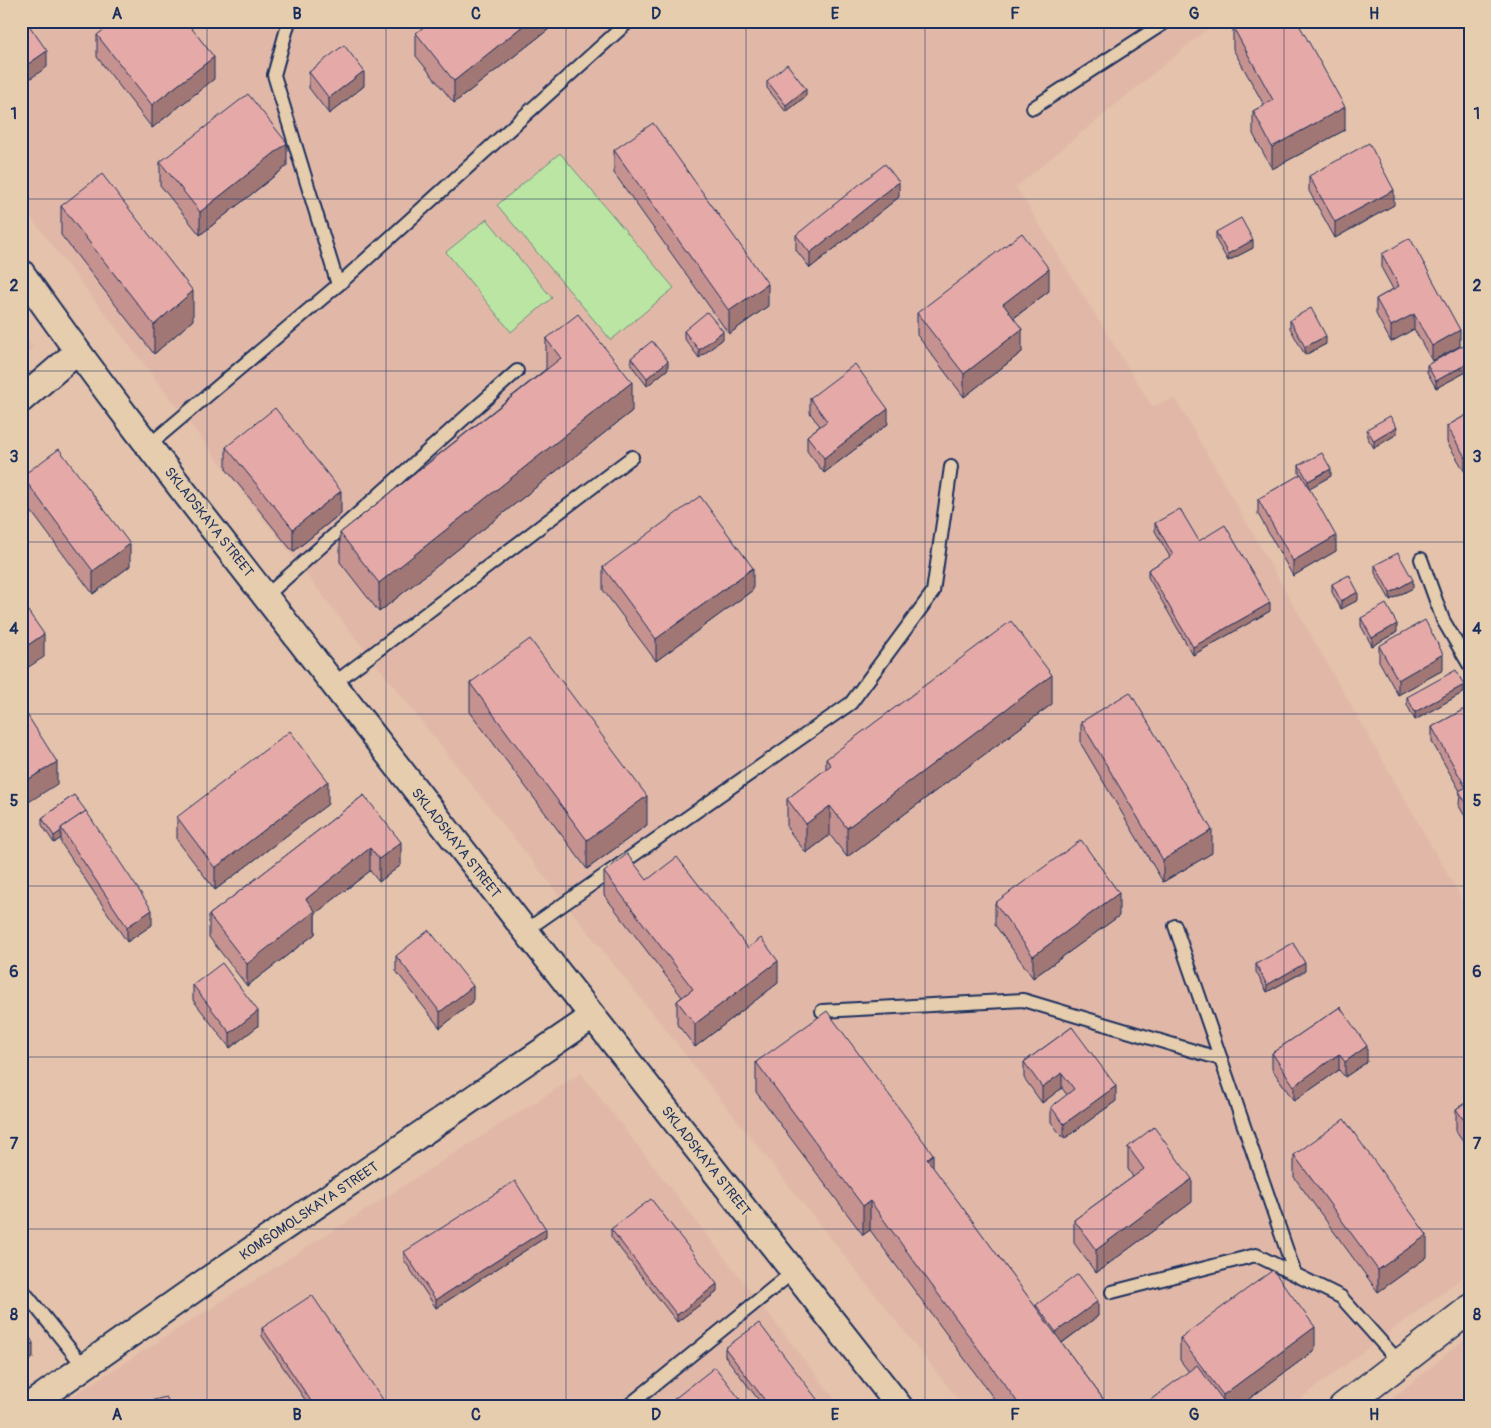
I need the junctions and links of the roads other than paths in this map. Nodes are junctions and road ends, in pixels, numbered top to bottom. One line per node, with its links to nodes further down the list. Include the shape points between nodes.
1 (289, 21): 6 (lane, via 274,75)
2 (629, 21): 6 (lane)
3 (1167, 21): 4 (lane)
4 (1032, 108)
5 (21, 272): 7 (street, SKLADSKAYA STREET)
6 (338, 285): 10 (lane)
7 (77, 352): 9 (street); 10 (street, SKLADSKAYA STREET)
8 (517, 371): 14 (lane)
9 (21, 400)
10 (149, 445): 14 (street, SKLADSKAYA STREET)
11 (632, 457): 16 (lane)
12 (951, 467): 18 (lane, via 933,592 851,703)
13 (1421, 559): 15 (lane, via 1443,620)
14 (266, 596): 16 (street, SKLADSKAYA STREET)
15 (1470, 666)
16 (333, 684): 18 (street, SKLADSKAYA STREET)
17 (1176, 926): 21 (lane)
18 (525, 932): 20 (street, SKLADSKAYA STREET)
19 (822, 1011): 21 (lane, via 1023,1000)
20 (592, 1017): 22 (street, SKLADSKAYA STREET); 28 (street, KOMSOMOLSKAYA STREET)
21 (1221, 1059): 23 (lane)
22 (793, 1272): 30 (lane); 31 (street, SKLADSKAYA STREET)
23 (1295, 1274): 25 (lane, via 1256,1254); 27 (lane, via 1341,1297)
24 (21, 1288): 28 (lane)
25 (1112, 1292)
26 (1470, 1309): 27 (street)
27 (1400, 1363): 32 (street)
28 (85, 1368): 29 (street, KOMSOMOLSKAYA STREET)
29 (27, 1407)
30 (627, 1407)
31 (900, 1407)
32 (1343, 1407)

